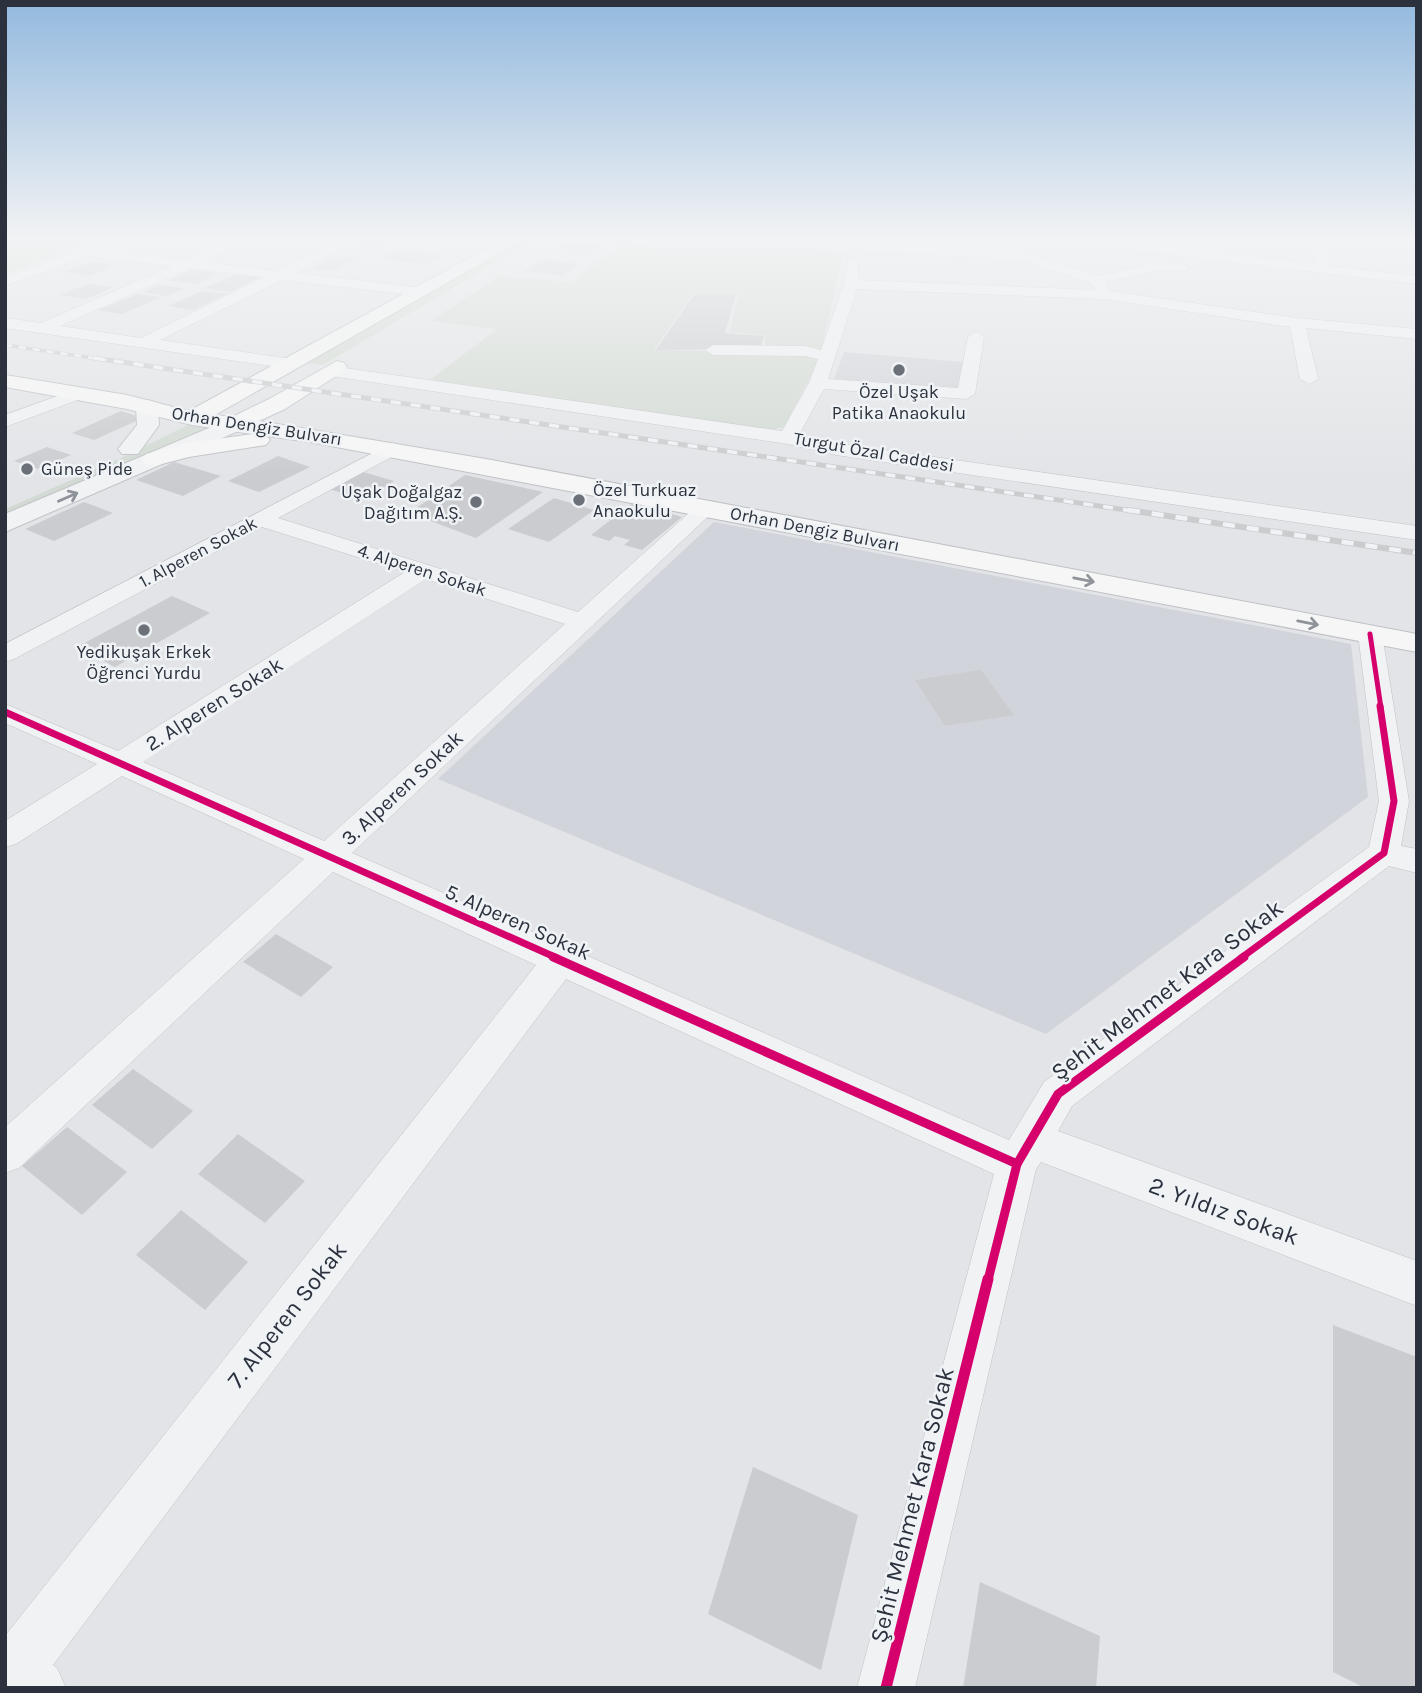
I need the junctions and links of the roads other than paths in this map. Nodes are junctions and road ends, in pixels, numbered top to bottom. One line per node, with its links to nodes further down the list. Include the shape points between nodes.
1 (64, 319): 8 (street)
2 (190, 319): 11 (street)
3 (374, 319): 15 (main road)
4 (839, 319): 14 (street)
5 (1269, 319): 7 (street)
6 (5, 323): 8 (street)
7 (1297, 323): 9 (street); 18 (street)
8 (43, 328): 11 (street)
9 (1417, 334)
10 (976, 337): 20 (street, via 966,394)
11 (142, 343): 15 (street)
12 (713, 350): 14 (street, via 805,351)
13 (354, 356): 17 (main road)
14 (826, 356): 20 (street)
15 (293, 364): 17 (main road); 22 (main road)
16 (5, 368): 22 (main road, Orhan Dengiz Bulvarı)
17 (331, 371): 23 (main road); 29 (street, Turgut Özal Caddesi)
18 (1309, 379)
19 (5, 381): 21 (main road, Orhan Dengiz Bulvarı)
20 (818, 383): 29 (street)
21 (76, 394): 24 (main road, Orhan Dengiz Bulvarı); 26 (street)
22 (230, 396): 23 (main road, Orhan Dengiz Bulvarı); 25 (main road)
23 (277, 404): 27 (main road); 40 (main road, Orhan Dengiz Bulvarı, via 710,494)
24 (147, 407): 25 (main road, Orhan Dengiz Bulvarı); 30 (street, via 148,425)
25 (192, 418): 27 (main road, Orhan Dengiz Bulvarı); 30 (street)
26 (5, 422)
27 (236, 424): 28 (main road, Orhan Dengiz Bulvarı); 32 (street)
28 (310, 435): 31 (main road, Orhan Dengiz Bulvarı); 32 (main road)
29 (788, 438): 37 (street, Turgut Özal Caddesi, via 836,449)
30 (130, 449): 33 (street)
31 (391, 449): 34 (main road, Orhan Dengiz Bulvarı); 35 (street, 1. Alperen Sokak)
32 (154, 459): 36 (street, one-way to 32)
33 (5, 504)
34 (706, 508): 39 (street, 3. Alperen Sokak); 41 (main road, Orhan Dengiz Bulvarı, one-way to 41)
35 (260, 519): 38 (street, 4. Alperen Sokak); 43 (street, 1. Alperen Sokak)
36 (5, 524)
37 (1417, 533)
38 (424, 571): 39 (street, 4. Alperen Sokak); 45 (street, 2. Alperen Sokak)
39 (584, 621): 47 (street, 3. Alperen Sokak)
40 (1417, 622)
41 (1370, 635): 42 (main road, Orhan Dengiz Bulvarı); 48 (street, Şehit Mehmet Kara Sokak)
42 (1417, 643)
43 (5, 654)
44 (5, 712): 45 (street, 5. Alperen Sokak)
45 (121, 763): 46 (street, 2. Alperen Sokak); 47 (street, 5. Alperen Sokak)
46 (5, 836)
47 (328, 856): 49 (street, 5. Alperen Sokak); 51 (street, 3. Alperen Sokak)
48 (1401, 857): 50 (street, Şehit Mehmet Kara Sokak, via 1058,1094)
49 (560, 960): 50 (street, 5. Alperen Sokak); 53 (street, 7. Alperen Sokak)
50 (1024, 1152): 52 (street, 2. Yıldız Sokak); 54 (street, Şehit Mehmet Kara Sokak)
51 (5, 1154)
52 (1417, 1284)
53 (19, 1674)
54 (886, 1688)

